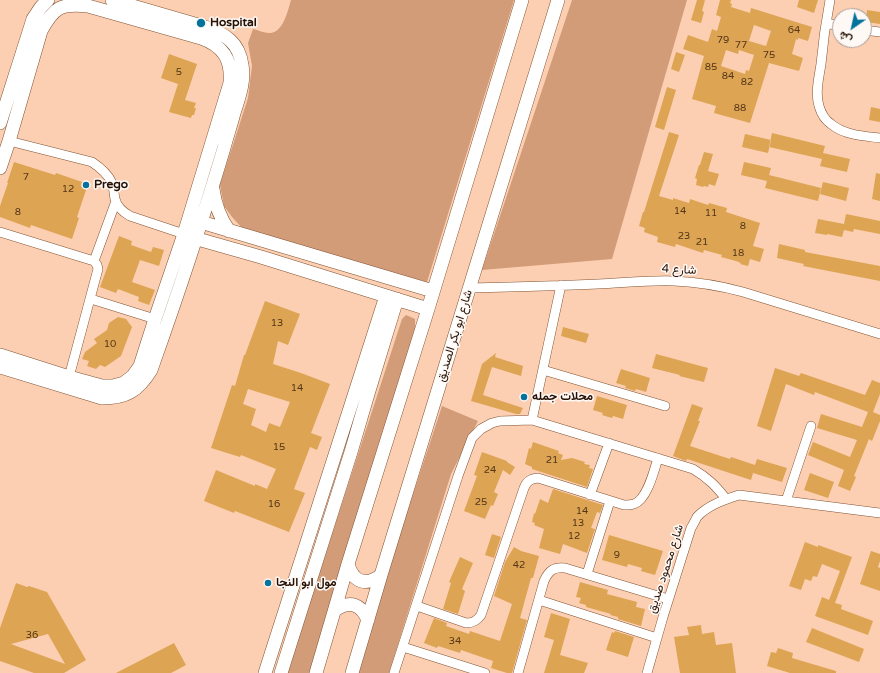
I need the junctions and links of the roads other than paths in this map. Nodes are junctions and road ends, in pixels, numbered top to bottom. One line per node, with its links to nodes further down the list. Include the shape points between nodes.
1 (48, 0): 8 (street, via 33,19)
2 (112, 0): 12 (street, via 218,31 236,48 243,66 242,88)
3 (522, 0): 21 (street)
4 (558, 0): 20 (street, شارع ابو بكر الصديق)
5 (830, 0): 6 (street)
6 (826, 23): 7 (street); 9 (street, via 818,85 819,106 823,115 838,129)
7 (832, 24)
8 (0, 123)
9 (880, 138)
10 (10, 142): 11 (street); 13 (street, via 92,162 100,167 112,183); 14 (street, via 41,31 48,17 57,10 65,6 88,6 210,42 225,55 231,74)
11 (0, 165)
12 (213, 185): 14 (street); 15 (street, via 219,214)
13 (116, 201): 17 (street, via 130,216); 18 (street)
14 (195, 220): 15 (street); 17 (street)
15 (229, 231): 21 (street)
16 (0, 232): 18 (street)
17 (190, 236): 22 (street); 25 (street); 30 (street, via 151,370 136,389 114,398 102,398)
18 (94, 261): 23 (street, via 98,270)
19 (562, 285): 20 (street, شارع 4); 26 (street, شارع 4, via 661,281 706,284 743,292); 29 (street)
20 (470, 288): 44 (street, شارع ابو بكر الصديق)
21 (433, 291): 24 (street)
22 (391, 297): 24 (street); 52 (street); 53 (street, via 368,394)
23 (91, 299): 25 (street); 31 (street)
24 (428, 309): 42 (street)
25 (155, 318): 31 (street, via 140,366 124,383 102,386)
26 (880, 334)
27 (0, 355): 30 (street)
28 (0, 367): 30 (street)
29 (543, 370): 32 (street); 33 (street)
30 (31, 371): 31 (street)
31 (69, 377)
32 (665, 406)
33 (532, 420): 35 (street); 47 (street, via 492,423 472,438)
34 (811, 426): 40 (street)
35 (609, 443): 36 (street); 37 (street)
36 (658, 458): 38 (street, via 693,469 717,487); 39 (street, via 641,500 633,505)
37 (590, 494): 39 (street); 47 (street, via 538,478 527,482 485,602 475,622 466,622)
38 (726, 499): 40 (street, شارع محمود صديق, via 739,495); 45 (street, شارع محمود صديق, via 705,509 690,528)
39 (610, 501): 43 (street)
40 (786, 501): 41 (street, شارع محمود صديق)
41 (880, 513)
42 (348, 564): 44 (street, via 350,573 361,581 374,581); 48 (street)
43 (587, 574): 45 (street); 46 (street, via 558,567 552,570 547,575)
44 (381, 575): 49 (street, شارع ابو بكر الصديق)
45 (668, 599): 50 (street, شارع محمود صديق)
46 (539, 600): 50 (street); 59 (street)
47 (417, 606): 51 (street)
48 (335, 610): 49 (street, via 342,605 350,604 365,612); 55 (street)
49 (368, 620): 56 (street, شارع ابو بكر الصديق)
50 (657, 638): 60 (street, شارع محمود صديق)
51 (403, 647): 57 (street); 58 (street)
52 (270, 658): 53 (street); 54 (street)
53 (282, 669)
54 (265, 673)
55 (316, 673)
56 (352, 673)
57 (394, 673)
58 (485, 673)
59 (518, 673)
60 (647, 673)

